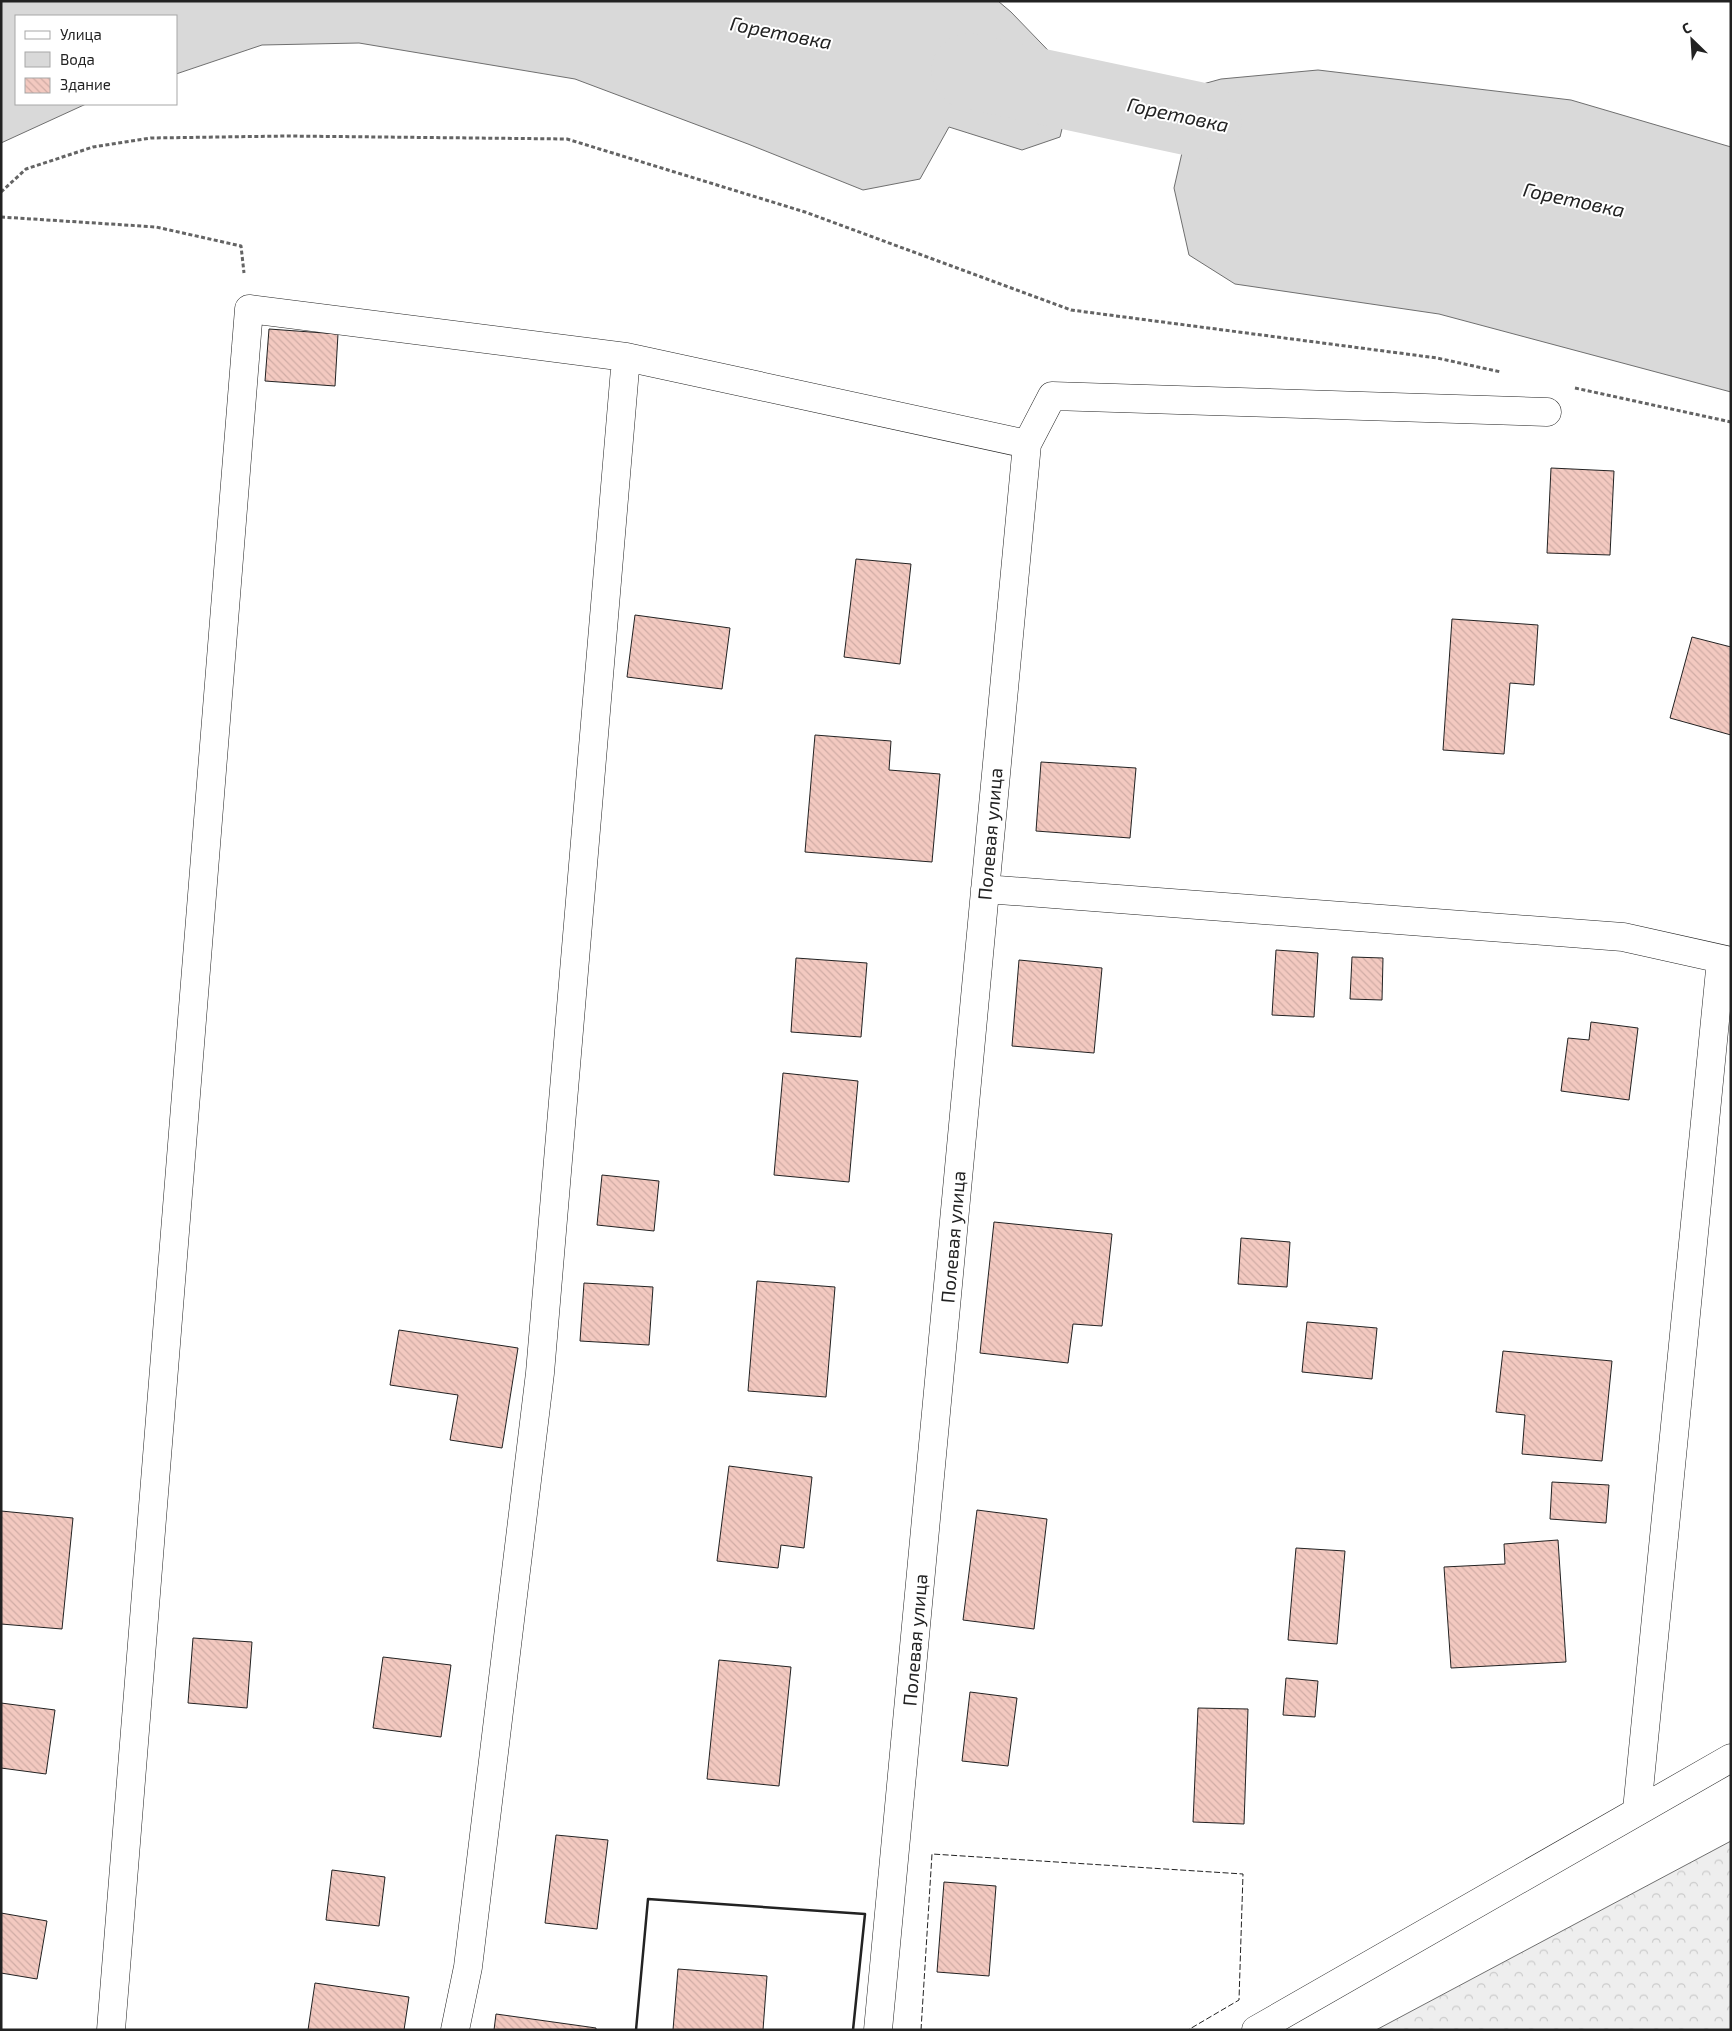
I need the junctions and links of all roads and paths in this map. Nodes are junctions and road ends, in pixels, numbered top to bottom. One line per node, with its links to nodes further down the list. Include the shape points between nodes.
1 (1, 192): 5 (path, via 26,169 93,147 151,138 566,139 805,212 1071,310 1437,358)
2 (1, 217): 3 (path, via 156,227 241,246)
3 (249, 309): 4 (street); 14 (street)
4 (626, 357): 9 (street); 15 (street, via 540,1373 468,1967)
5 (1503, 373)
6 (1570, 387): 8 (path)
7 (1547, 412): 9 (street, via 1052,396)
8 (1731, 422)
9 (1027, 444): 10 (street, Полевая улица)
10 (985, 889): 11 (street, via 1623,937); 16 (street, Полевая улица)
11 (1726, 960): 13 (street)
12 (1731, 1758): 13 (street)
13 (1637, 1810): 17 (street)
14 (112, 2030)
15 (455, 2030)
16 (878, 2030)
17 (1256, 2030)

